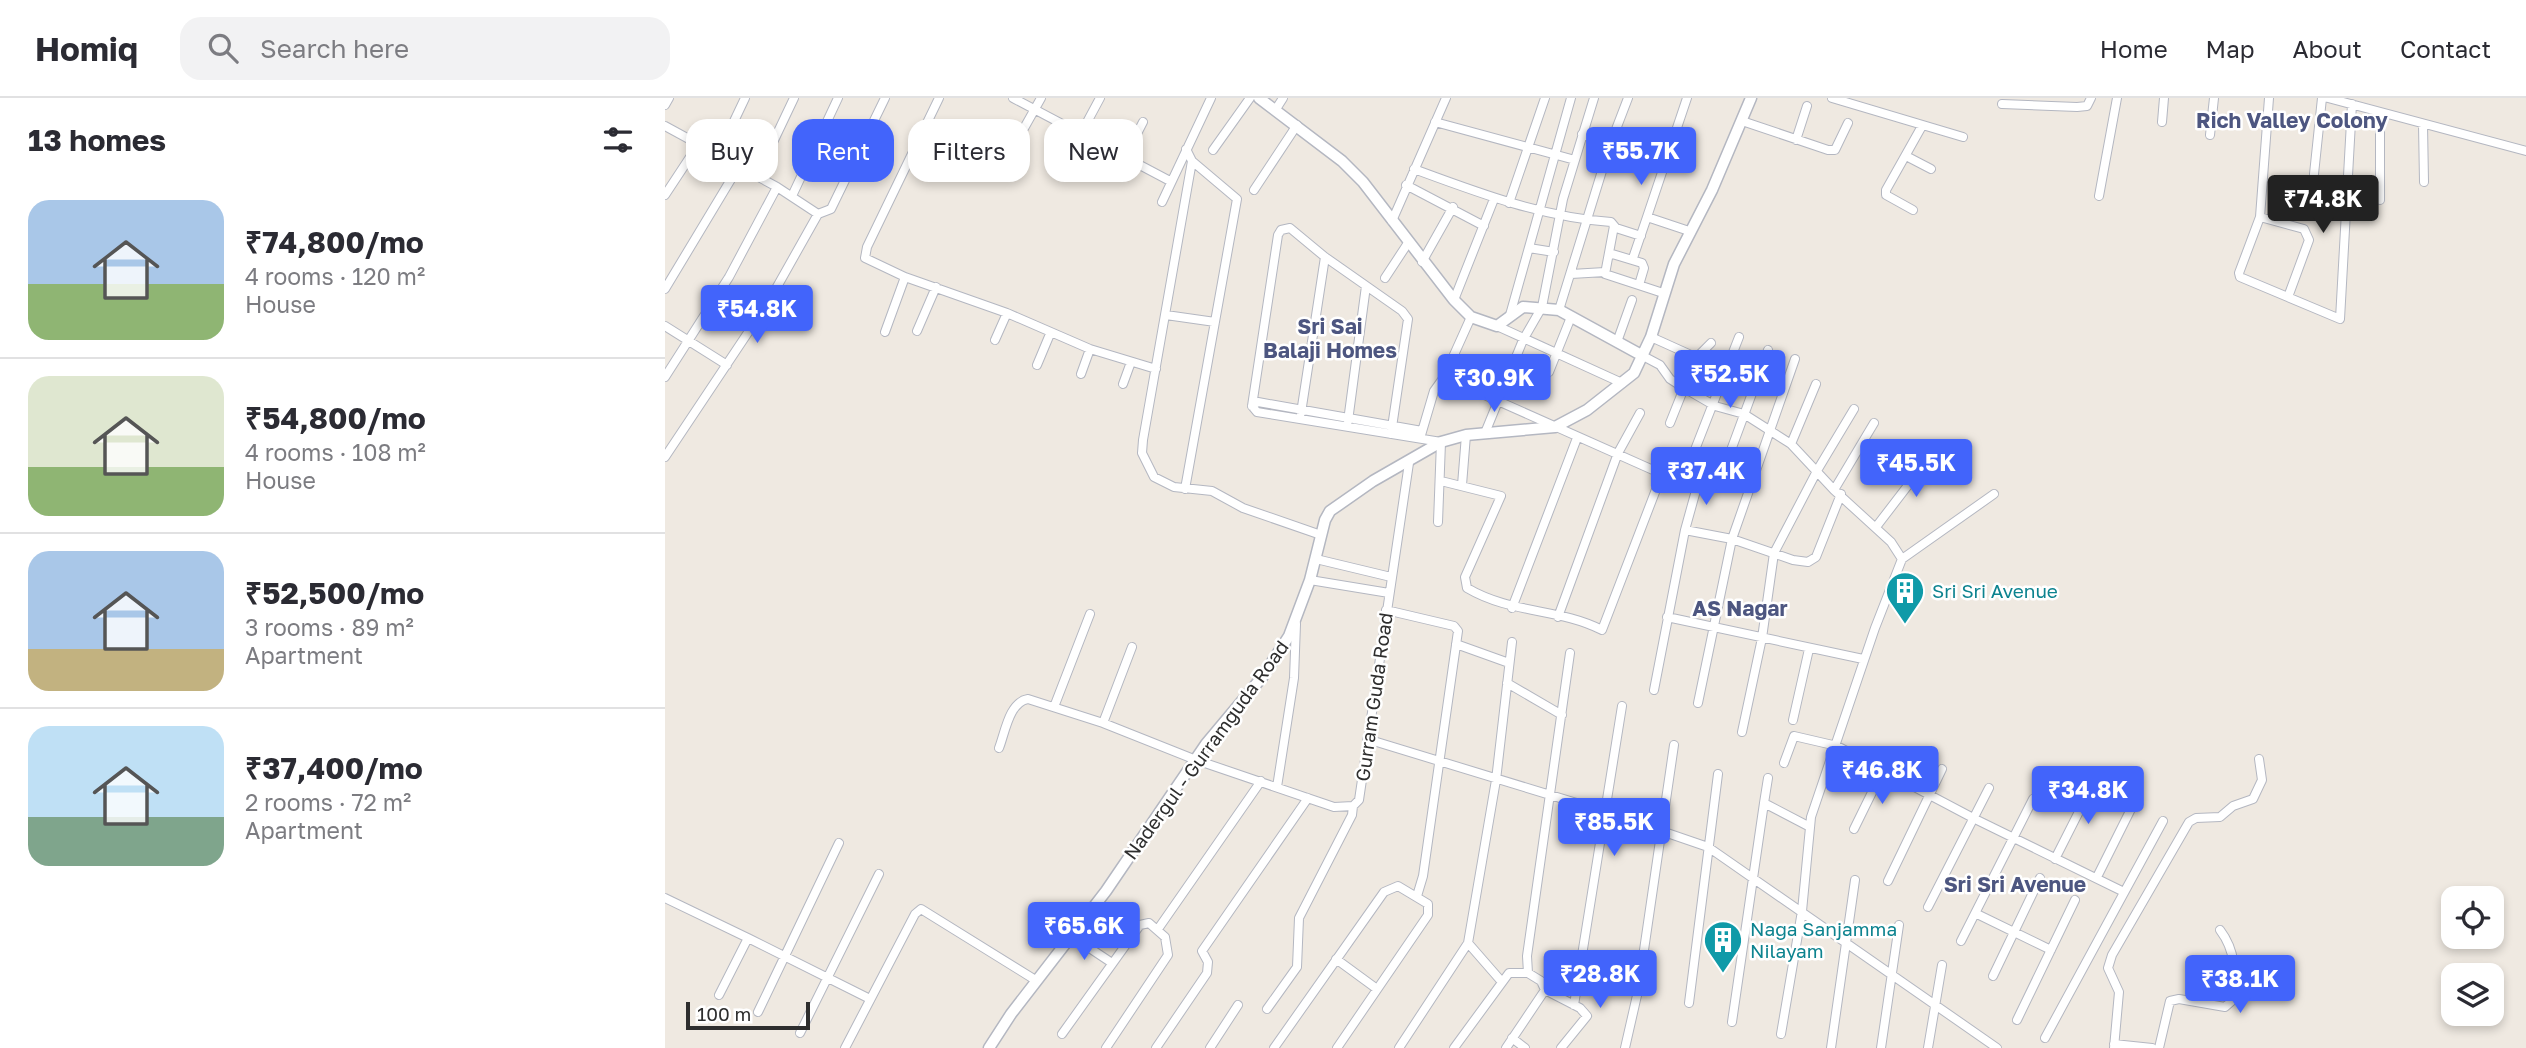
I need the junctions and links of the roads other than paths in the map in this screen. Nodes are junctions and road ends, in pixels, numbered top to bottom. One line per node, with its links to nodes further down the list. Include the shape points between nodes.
1 (669, 98): 32 (street)
2 (745, 98): 37 (street)
3 (794, 98): 49 (street)
4 (838, 98): 77 (street)
5 (884, 98): 86 (street, via 831,209)
6 (939, 98): 105 (street, via 865,253 869,262)
7 (1013, 98): 34 (street)
8 (1041, 98): 34 (street)
9 (1100, 98): 40 (street)
10 (1211, 98): 57 (street)
11 (1250, 98): 58 (street)
12 (1259, 98): 35 (main road)
13 (1283, 98): 35 (street)
14 (1446, 98): 42 (street)
15 (1545, 98): 56 (street)
16 (1571, 98): 60 (street)
17 (1594, 98): 50 (street)
18 (1629, 98): 55 (street)
19 (1676, 98): 29 (street)
20 (1751, 98): 41 (main road, Nadergul - Gurramguda Road)
21 (1832, 98): 48 (street)
22 (2091, 98): 30 (street, via 2087,106 2077,107)
23 (2117, 98): 78 (street)
24 (2164, 98): 43 (street)
25 (2214, 98): 51 (street)
26 (2269, 98): 88 (street)
27 (2322, 98): 68 (street)
28 (2329, 98): 31 (street)
29 (1686, 100): 89 (street)
30 (2002, 104)
31 (2352, 104): 36 (street); 112 (street, via 2342,317)
32 (665, 105)
33 (1808, 106): 54 (street)
34 (1035, 109): 38 (street); 39 (street)
35 (1276, 109): 46 (main road)
36 (2380, 112): 45 (street); 80 (street)
37 (735, 119)
38 (1029, 119)
39 (1053, 119)
40 (1089, 119)
41 (1742, 121): 54 (street); 94 (main road, Nadergul - Gurramguda Road)
42 (1435, 122): 56 (street); 66 (street)
43 (2162, 122)
44 (1848, 123): 54 (street, via 1835,150)
45 (2423, 124): 59 (street); 72 (street)
46 (1297, 125): 75 (street); 91 (main road, via 1363,182)
47 (665, 126): 53 (street)
48 (1922, 126): 52 (street); 61 (street)
49 (778, 132)
50 (1582, 134): 55 (street); 62 (street)
51 (2210, 135)
52 (1963, 137)
53 (686, 138)
54 (1796, 139)
55 (1610, 145): 90 (street)
56 (1529, 147): 60 (street); 82 (street)
57 (1186, 149): 63 (street); 69 (street)
58 (1213, 150)
59 (2526, 151)
60 (1554, 156): 62 (street); 84 (street)
61 (1906, 156): 67 (street); 85 (street, via 1886,195)
62 (1575, 160): 87 (street)
63 (1192, 161): 119 (street); 122 (street, via 1237,199)
64 (686, 163): 76 (street)
65 (1143, 167): 69 (street)
66 (1414, 169): 73 (street); 79 (street)
67 (1931, 169)
68 (2314, 174)
69 (1170, 181): 81 (street)
70 (729, 182): 110 (street)
71 (768, 182): 74 (street)
72 (2424, 182)
73 (1406, 185): 83 (street); 91 (street)
74 (777, 187): 77 (street); 132 (street)
75 (1254, 190)
76 (665, 195)
77 (792, 196): 86 (street)
78 (2099, 196)
79 (1495, 199): 82 (street); 92 (street)
80 (2380, 200)
81 (1162, 202)
82 (1510, 203): 84 (street)
83 (1453, 207): 92 (street); 102 (street)
84 (1539, 210): 87 (street); 97 (street)
85 (1913, 210)
86 (818, 214): 142 (street)
87 (1561, 216): 90 (street); 98 (street)
88 (2260, 216): 112 (street, via 2240,277); 112 (street, via 2308,234)
89 (1647, 217): 94 (street); 95 (street)
90 (1589, 220): 93 (street); 104 (street)
91 (1392, 221): 96 (main road)
92 (1484, 226): 113 (street)
93 (1614, 226): 95 (street); 99 (street)
94 (1689, 230): 111 (main road, Nadergul - Gurramguda Road)
95 (1641, 236): 101 (street)
96 (1408, 243): 102 (main road); 106 (street)
97 (1529, 248): 98 (street); 118 (street)
98 (1554, 253): 115 (street)
99 (1609, 253): 101 (street); 103 (street)
100 (1325, 257): 108 (street); 159 (street); 159 (street, via 1290,228 1281,230 1252,406 1257,412)
101 (1633, 258): 107 (street, via 1644,268)
102 (1422, 262): 113 (main road)
103 (1605, 272): 104 (street); 107 (street)
104 (1571, 274): 116 (street)
105 (905, 277): 109 (street); 126 (street)
106 (1385, 278)
107 (1639, 285): 111 (street)
108 (1366, 286): 160 (street); 165 (street, via 1408,319)
109 (936, 288): 117 (street); 125 (street)
110 (665, 289)
111 (1663, 293): 128 (main road, Nadergul - Gurramguda Road)
112 (2288, 297)
113 (1454, 300): 120 (main road)
114 (1632, 300): 133 (street)
115 (1542, 307): 116 (main road); 118 (main road, via 1523,307); 131 (street)
116 (1559, 310): 121 (main road)
117 (1007, 313): 127 (street); 130 (street)
118 (1510, 315): 124 (main road)
119 (1166, 316): 122 (street); 145 (street)
120 (1471, 317): 124 (main road); 149 (street)
121 (1571, 317): 133 (main road); 137 (street)
122 (1215, 322): 184 (street)
123 (665, 326): 132 (street)
124 (1497, 326): 131 (street)
125 (917, 331)
126 (885, 332)
127 (1050, 334): 135 (street); 143 (street)
128 (1651, 337): 138 (main road, Nadergul - Gurramguda Road); 139 (street)
129 (1739, 337): 155 (street)
130 (995, 340)
131 (1523, 340): 137 (street); 154 (street)
132 (689, 341): 142 (street); 148 (street)
133 (1617, 342): 138 (main road)
134 (1711, 343): 139 (street)
135 (1090, 349): 141 (street); 147 (street)
136 (1768, 350): 158 (street)
137 (1555, 354): 146 (street); 150 (street)
138 (1643, 356): 150 (main road, Nadergul - Gurramguda Road); 153 (street)
139 (1696, 358): 144 (street); 153 (street)
140 (1795, 359): 164 (street)
141 (1131, 362): 145 (street); 151 (street)
142 (727, 365): 175 (street)
143 (1037, 365)
144 (1713, 365)
145 (1156, 369): 184 (street, via 1142,453 1154,477)
146 (1549, 372)
147 (1081, 374)
148 (665, 377)
149 (1444, 377): 154 (street); 167 (street, via 1434,391)
150 (1622, 383): 163 (main road, Nadergul - Gurramguda Road)
151 (1123, 384)
152 (1816, 384): 172 (street)
153 (1684, 388): 155 (street); 161 (street)
154 (1498, 400): 163 (street); 166 (street)
155 (1715, 406): 158 (street); 177 (street)
156 (1854, 409): 178 (street)
157 (1640, 413): 173 (street)
158 (1744, 414): 164 (street); 181 (street)
159 (1301, 415): 160 (street)
160 (1347, 423): 165 (street)
161 (1669, 423)
162 (1874, 423): 171 (street)
163 (1555, 427): 166 (main road, Nadergul - Gurramguda Road); 169 (street)
164 (1770, 429): 172 (street); 191 (street)
165 (1391, 430): 167 (street)
166 (1485, 433): 168 (main road, Nadergul - Gurramguda Road)
167 (1421, 435): 170 (street)
168 (1466, 435): 170 (main road, Nadergul - Gurramguda Road); 183 (street)
169 (1577, 438): 173 (street); 198 (street)
170 (1441, 442): 176 (main road, Nadergul - Gurramguda Road); 182 (street)
171 (1862, 443): 179 (street); 185 (street)
172 (1791, 444): 178 (street)
173 (1618, 453): 202 (street); 202 (street, via 1662,474 1602,630)
174 (1931, 454): 179 (street)
175 (665, 457)
176 (1409, 463): 190 (main road, Nadergul - Gurramguda Road, via 1340,502 1330,511); 195 (street, Gurram Guda Road)
177 (1689, 465)
178 (1818, 469): 185 (street); 192 (street)
179 (1919, 471): 188 (street)
180 (1700, 476): 189 (street)
181 (1720, 480)
182 (1441, 481): 183 (street); 187 (street)
183 (1462, 485): 198 (street, via 1501,496 1464,584)
184 (1185, 489): 190 (street, via 1212,491 1243,508)
185 (1838, 492): 188 (street); 192 (street, via 1816,556 1808,562)
186 (1994, 494): 194 (street)
187 (1437, 522)
188 (1877, 527): 194 (street)
189 (1685, 530): 191 (street); 203 (street)
190 (1321, 535): 193 (main road, Nadergul - Gurramguda Road)
191 (1732, 540): 192 (street); 204 (street)
192 (1774, 553): 205 (street)
193 (1316, 559): 195 (street); 196 (main road, Nadergul - Gurramguda Road)
194 (1902, 559): 211 (street)
195 (1391, 577): 197 (street, Gurram Guda Road)
196 (1310, 580): 197 (street); 201 (main road, Nadergul - Gurramguda Road)
197 (1389, 593): 199 (street, Gurram Guda Road)
198 (1512, 608): 202 (street)
199 (1386, 610): 207 (street, via 1454,626); 222 (street, Gurram Guda Road)
200 (1090, 614): 217 (street)
201 (1297, 614): 227 (main road, Nadergul - Gurramguda Road, via 1289,636 1263,676); 237 (street, via 1294,678)
202 (1558, 617)
203 (1667, 617): 204 (street); 214 (street)
204 (1714, 629): 205 (street); 215 (street)
205 (1762, 638): 209 (street); 221 (street)
206 (1512, 642): 212 (street)
207 (1456, 644): 212 (street); 228 (street)
208 (1132, 647): 220 (street)
209 (1809, 649): 211 (street); 219 (street)
210 (1570, 653): 218 (street)
211 (1863, 659): 224 (street)
212 (1509, 663): 213 (street)
213 (1507, 683): 218 (street); 234 (street)
214 (1654, 690)
215 (1698, 703)
216 (1622, 706): 246 (street)
217 (1053, 707): 220 (street, Gurram Guda Road); 225 (street, Gurram Guda Road, via 1021,700)
218 (1562, 715): 240 (street)
219 (1793, 720)
220 (1103, 723): 227 (street, Gurram Guda Road)
221 (1742, 733)
222 (1367, 739): 228 (street); 245 (street, Gurram Guda Road, via 1359,800)
223 (1674, 745): 251 (street)
224 (1837, 746): 229 (street, via 1794,736); 231 (street); 249 (street)
225 (999, 748)
226 (2259, 759): 307 (street, via 2262,780 2253,799 2220,817 2196,817 2189,822 2112,955 2108,968 2119,992)
227 (1196, 761): 236 (street, Gurram Guda Road); 273 (main road, Nadergul - Gurramguda Road)
228 (1440, 761): 234 (street); 263 (street)
229 (1784, 763)
230 (1942, 769): 239 (street)
231 (1883, 770): 239 (street); 250 (street)
232 (1718, 774): 254 (street)
233 (1768, 778): 243 (street)
234 (1496, 779): 240 (street); 276 (street)
235 (2095, 780): 255 (street)
236 (1261, 781): 237 (street, Gurram Guda Road); 270 (street)
237 (1277, 787): 241 (street, Gurram Guda Road)
238 (1989, 788): 247 (street)
239 (1932, 795): 247 (street); 261 (street)
240 (1551, 796): 246 (street); 283 (street)
241 (1308, 798): 245 (street, Gurram Guda Road, via 1334,807); 311 (street, via 1202,951 1208,961 1207,973)
242 (2033, 799): 252 (street)
243 (1763, 803): 249 (street); 258 (street)
244 (2134, 803): 257 (street)
245 (1353, 806): 297 (street, via 1299,918 1297,968)
246 (1606, 812): 251 (street); 296 (street)
247 (1975, 819): 252 (street); 266 (street)
248 (2163, 821): 262 (street)
249 (1810, 827): 267 (street)
250 (1854, 829)
251 (1661, 830): 254 (street); 320 (street, via 1638,991)
252 (2013, 838): 255 (street); 268 (street)
253 (839, 843): 279 (street)
254 (1708, 847): 258 (street); 293 (street)
255 (2055, 859): 257 (street)
256 (879, 874): 286 (street)
257 (2097, 877): 262 (street)
258 (1753, 878): 267 (street); 300 (street)
259 (2040, 878): 272 (street)
260 (1855, 880): 277 (street)
261 (1888, 881)
262 (2125, 892): 306 (street)
263 (1417, 896): 280 (street, via 1398,886 1388,888); 289 (street, via 1428,904 1428,915)
264 (665, 898): 274 (street)
265 (2075, 900): 278 (street)
266 (1928, 907)
267 (1802, 911): 277 (street); 303 (street)
268 (1977, 914): 272 (street); 275 (street)
269 (1899, 925): 284 (street)
270 (1158, 929): 281 (street, via 1149,923 1140,925); 310 (street, via 1167,943 1165,961)
271 (2220, 930): 327 (street, via 2233,955 2232,1000 2225,1007 2170,1001)
272 (2014, 932): 278 (street); 285 (street)
273 (1073, 937): 281 (street); 287 (main road, Nadergul - Gurramguda Road)
274 (748, 939): 279 (street); 291 (street)
275 (1961, 942)
276 (1468, 943): 288 (street); 315 (street)
277 (1846, 945): 284 (street); 321 (street)
278 (2051, 950): 299 (street)
279 (783, 955): 286 (street); 298 (street)
280 (1336, 959): 289 (street); 313 (street)
281 (1112, 963): 302 (street)
282 (1942, 965): 294 (street)
283 (1528, 973): 288 (street, via 1509,973); 290 (street, via 1541,981)
284 (1890, 974): 294 (street); 322 (street)
285 (1993, 976)
286 (826, 977): 292 (street); 301 (street)
287 (1037, 981): 292 (street, via 921,909); 309 (main road, Nadergul - Gurramguda Road)
288 (1502, 982): 316 (street)
289 (1377, 989): 314 (street)
290 (1545, 990): 296 (street); 305 (street)
291 (719, 995)
292 (870, 999): 308 (street)
293 (1689, 1003)
294 (1934, 1003): 304 (street); 323 (street)
295 (1238, 1005): 312 (street)
296 (1574, 1005): 319 (street, via 1586,1012 1586,1019)
297 (1267, 1009)
298 (758, 1012)
299 (2017, 1020)
300 (1732, 1022)
301 (800, 1033)
302 (1062, 1034)
303 (1781, 1034)
304 (1979, 1035): 324 (street); 325 (street)
305 (1512, 1038): 317 (street); 318 (street)
306 (2045, 1038)
307 (2114, 1046): 326 (street)
308 (845, 1048)
309 (989, 1048)
310 (1106, 1048)
311 (1156, 1048)
312 (1210, 1048)
313 (1274, 1048)
314 (1336, 1048)
315 (1399, 1048)
316 (1454, 1048)
317 (1506, 1048)
318 (1525, 1048)
319 (1562, 1048)
320 (1625, 1048)
321 (1831, 1048)
322 (1881, 1048)
323 (1929, 1048)
324 (1977, 1048)
325 (1997, 1048)
326 (2153, 1048)
327 (2159, 1048)

